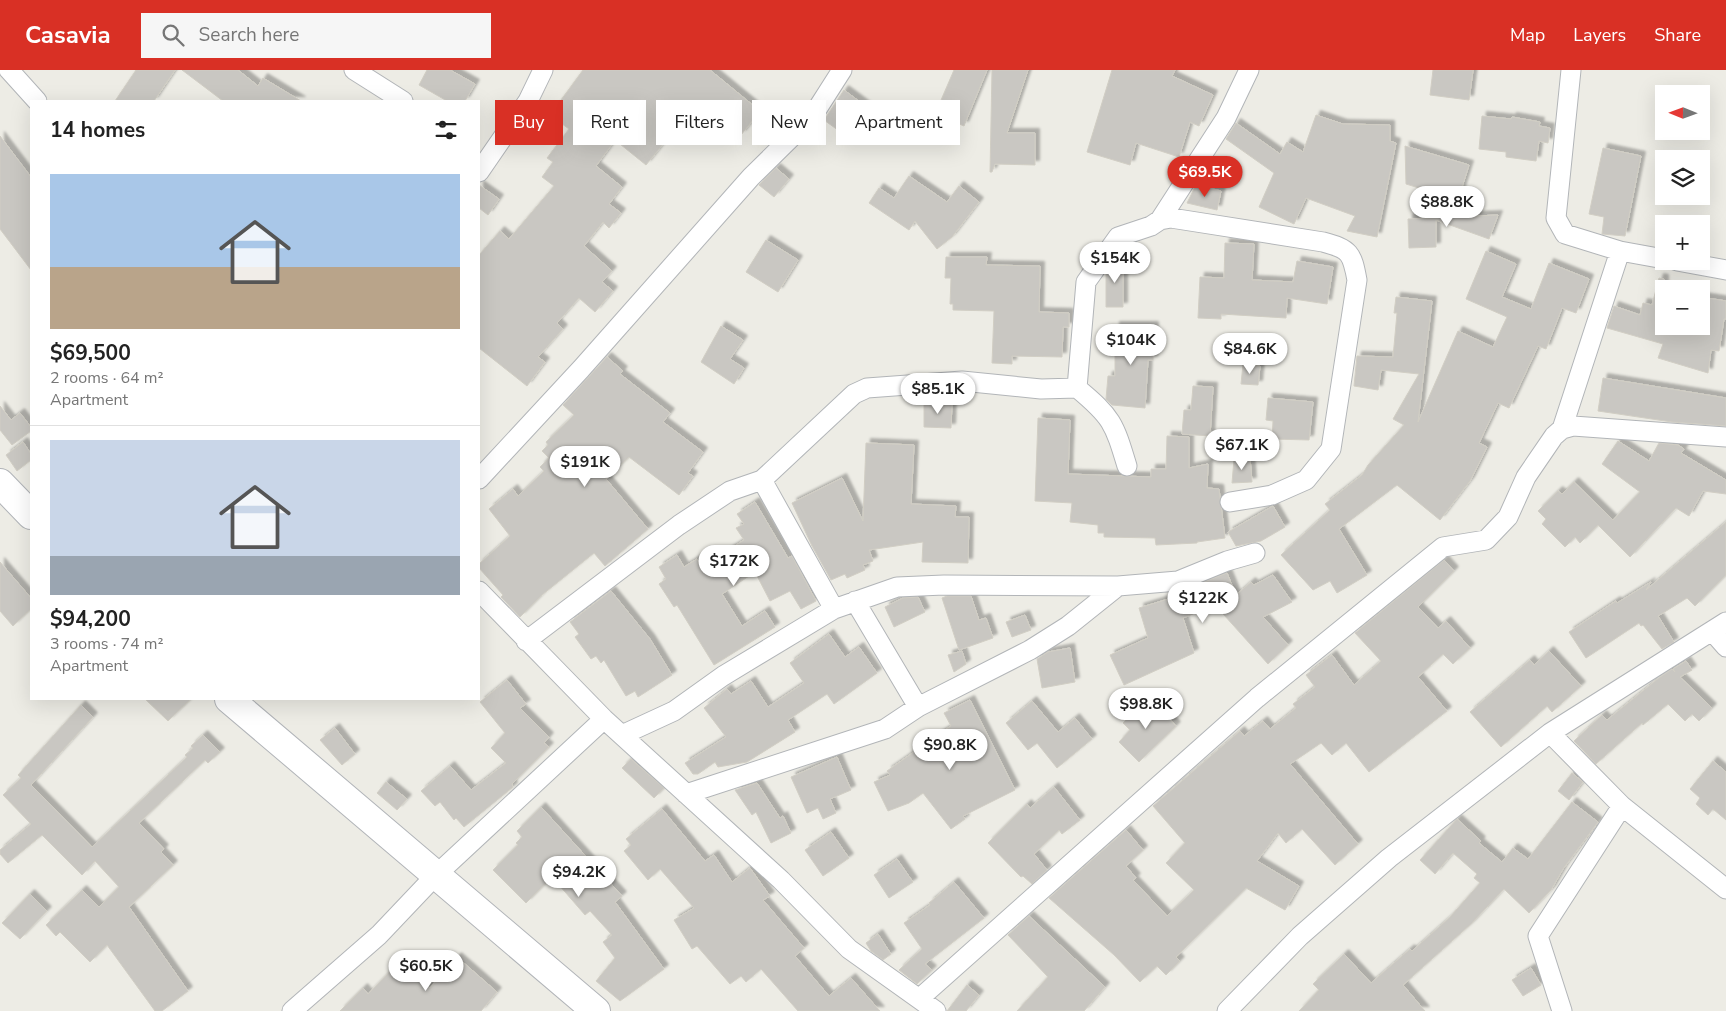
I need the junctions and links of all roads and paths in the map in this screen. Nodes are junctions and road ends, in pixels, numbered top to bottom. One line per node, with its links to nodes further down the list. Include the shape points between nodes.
1 (9, 70): 7 (street)
2 (354, 70): 8 (street)
3 (543, 70): 9 (street, via 528,101)
4 (842, 70): 19 (street, via 812,116 751,177)
5 (1249, 70): 10 (street, via 1226,118)
6 (1571, 70): 11 (street, via 1556,218 1565,234)
7 (36, 100)
8 (401, 100)
9 (482, 160)
10 (1160, 220): 15 (street, via 1118,237 1086,282); 22 (street, via 1171,218 1323,242 1344,248 1353,258 1357,280 1331,449 1306,480 1272,495)
11 (1620, 251): 12 (street); 16 (street)
12 (1655, 257)
13 (1710, 267): 14 (street)
14 (1726, 270)
15 (1077, 388): 18 (street, via 1104,411 1116,429); 20 (street, via 1041,389 962,382 867,388 854,394)
16 (1562, 429): 17 (street, via 1573,426); 41 (street, via 1526,477 1508,517 1486,540 1443,547 1257,698)
17 (1726, 437)
18 (1127, 466)
19 (480, 478)
20 (762, 480): 28 (street); 30 (street, via 730,491 679,525)
21 (0, 482): 23 (main road)
22 (1230, 502)
23 (30, 514)
24 (1255, 554): 25 (street, via 1178,581)
25 (1118, 586): 27 (street, via 898,587); 33 (street, via 1068,626 1030,650)
26 (480, 592): 30 (street)
27 (855, 601): 28 (street); 33 (street)
28 (834, 609): 36 (street, via 723,676 674,710)
29 (1719, 627): 31 (street); 35 (street)
30 (526, 640): 34 (street)
31 (1726, 647)
32 (230, 700): 39 (main road)
33 (918, 707): 37 (street, via 885,729)
34 (604, 719): 36 (street); 39 (street)
35 (1550, 733): 38 (street); 45 (street, via 1389,858 1300,936)
36 (622, 735): 37 (street)
37 (686, 794): 41 (street, via 850,949)
38 (1622, 806): 40 (street); 46 (street, via 1538,936)
39 (435, 876): 42 (street, via 379,935); 43 (main road)
40 (1726, 889)
41 (920, 998): 44 (street)
42 (292, 1011)
43 (596, 1011)
44 (936, 1011)
45 (1227, 1011)
46 (1562, 1011)

